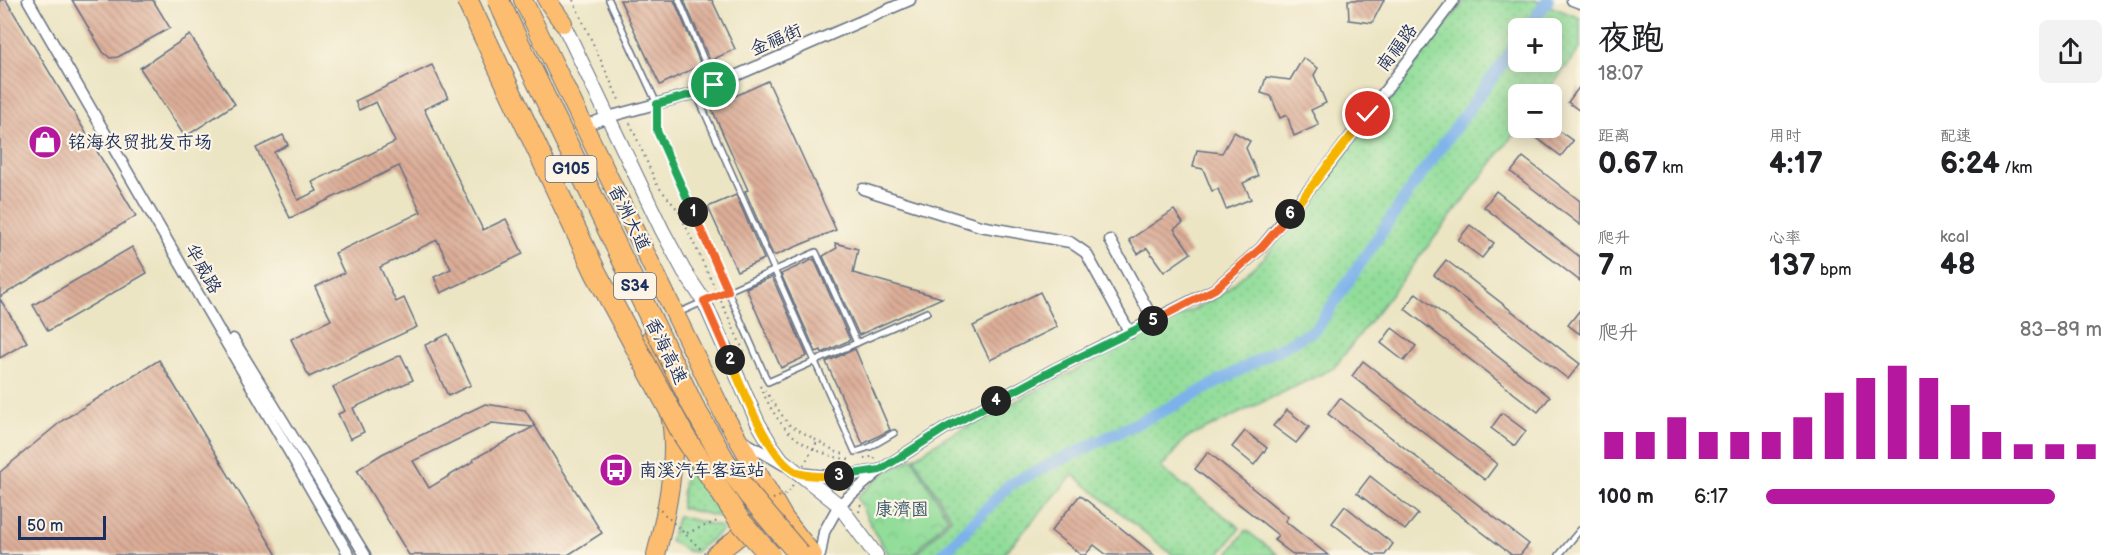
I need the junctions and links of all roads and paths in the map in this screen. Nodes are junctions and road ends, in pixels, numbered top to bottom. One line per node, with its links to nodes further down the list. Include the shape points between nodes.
1 (28, 0): 46 (street, 华威路)
2 (467, 0): 45 (highway, 香海高速 / S34, bridge, via 596,273 684,436)
3 (491, 0): 29 (main road, 香洲大道 / G105)
4 (498, 0): 51 (highway, 香海高速 / S34, bridge, via 693,406 749,495)
5 (523, 0): 19 (main road, 香洲大道 / G105)
6 (547, 0): 14 (main road)
7 (552, 0): 14 (street)
8 (609, 0): 17 (lane)
9 (679, 0): 15 (lane)
10 (910, 0): 15 (street, 金福街)
11 (1454, 0): 27 (street, 南福路, via 1261,248 1215,289)
12 (1572, 0): 13 (street)
13 (1580, 3)
14 (563, 23): 18 (street)
15 (714, 85): 16 (street, 金福街)
16 (696, 93): 17 (street, 金福街); 22 (lane)
17 (657, 104): 18 (street, 金福街); 23 (lane, via 657,131)
18 (608, 117): 19 (street, 金福街); 24 (street, via 679,261)
19 (584, 126): 26 (main road, 香洲大道 / G105)
20 (862, 189): 28 (street, via 980,226 1070,242 1086,253)
21 (1110, 240): 27 (street)
22 (774, 270): 23 (lane); 31 (lane, via 816,252); 32 (lane)
23 (728, 291): 24 (lane); 32 (lane, via 768,382)
24 (704, 301): 26 (lane); 38 (street, via 758,423 782,460)
25 (927, 312): 31 (lane)
26 (675, 314): 35 (main road, 香洲大道 / G105)
27 (1154, 321): 28 (street, 南福路)
28 (1130, 333): 37 (street, 南福路, via 944,429)
29 (651, 338): 43 (main road, 香洲大道 / G105, via 685,410); 48 (main road, via 673,431 668,508)
30 (233, 339): 47 (street)
31 (856, 344): 32 (lane)
32 (815, 362): 34 (lane, via 855,452)
33 (760, 383): 36 (path, via 788,424 836,451)
34 (894, 433)
35 (736, 436): 38 (street); 41 (main road, 香洲大道 / G105)
36 (868, 459)
37 (880, 470): 38 (street, via 835,477); 39 (street, 南福路)
38 (798, 473): 39 (street)
39 (839, 505): 53 (street, 南福路, via 824,532); 54 (street)
40 (656, 506): 49 (path, bridge)
41 (777, 506): 42 (main road, 香洲大道 / G105); 43 (main road)
42 (788, 523): 45 (main road); 52 (main road, 香洲大道 / G105)
43 (750, 528): 45 (main road, 香洲大道 / G105); 50 (main road)
44 (1580, 530): 55 (lane)
45 (763, 553)
46 (349, 555)
47 (365, 555)
48 (656, 555)
49 (707, 555)
50 (716, 555)
51 (800, 555)
52 (813, 555)
53 (820, 555)
54 (876, 555)
55 (1559, 555)

